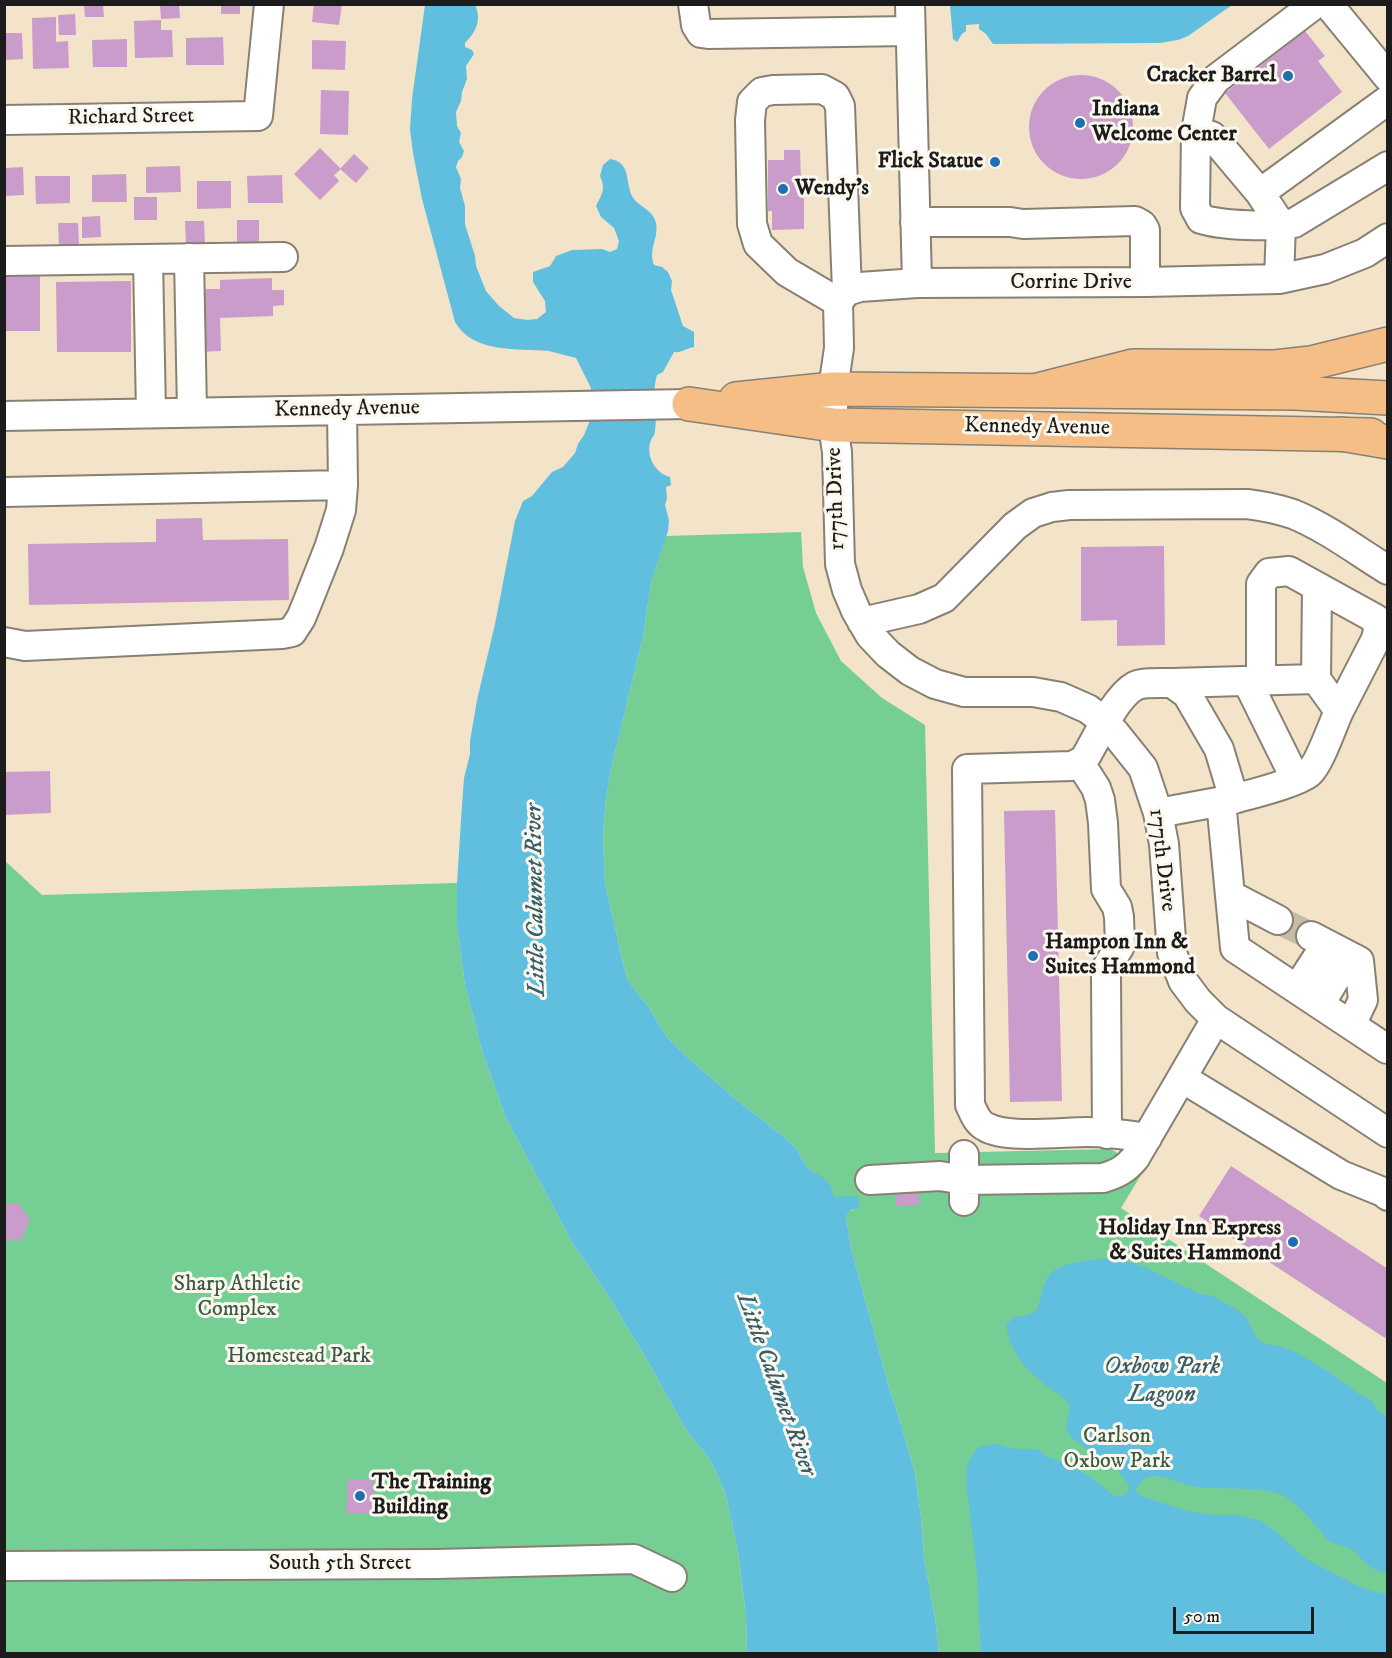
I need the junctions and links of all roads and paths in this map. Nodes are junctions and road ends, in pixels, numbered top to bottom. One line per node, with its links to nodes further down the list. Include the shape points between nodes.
1 (269, 4): 8 (street, Richard Street, via 258,116)
2 (693, 4): 5 (street, via 696,25 708,34)
3 (1315, 4): 9 (street, via 1216,79 1202,98)
4 (1328, 4): 6 (street)
5 (910, 18): 12 (street)
6 (1388, 77)
7 (1388, 100): 11 (street)
8 (4, 120)
9 (1196, 132): 11 (street, via 1212,136); 13 (street, via 1196,208 1201,219 1214,223)
10 (1388, 166): 13 (street, via 1294,223)
11 (1260, 193): 13 (street)
12 (915, 222): 20 (street, via 1135,221 1146,230); 21 (street)
13 (1281, 225): 19 (street)
14 (1388, 238): 19 (street, Corrine Drive, via 1365,253 1325,269)
15 (283, 257): 16 (street)
16 (189, 258): 17 (street); 31 (street)
17 (148, 259): 18 (street); 32 (street)
18 (4, 261)
19 (1279, 279): 20 (street, Corrine Drive)
20 (1145, 282): 21 (street, Corrine Drive)
21 (917, 284): 22 (street, Corrine Drive, via 860,287)
22 (842, 297): 22 (street, via 840,106 835,96 822,89 762,92 752,102 750,120 752,224 758,244 787,272); 26 (street)
23 (1388, 334): 25 (main road)
24 (1388, 345): 25 (main road)
25 (1356, 353): 27 (main road, via 1275,367 1133,366)
26 (834, 388): 27 (main road, Kennedy Avenue); 29 (main road, Kennedy Avenue); 34 (street, 177th Drive)
27 (1038, 390): 28 (main road, Kennedy Avenue)
28 (1388, 398)
29 (689, 404): 30 (street, Kennedy Avenue); 34 (main road, Kennedy Avenue)
30 (342, 410): 31 (street, Kennedy Avenue); 38 (street)
31 (192, 412): 32 (street, Kennedy Avenue)
32 (151, 413): 33 (street, Kennedy Avenue)
33 (4, 416)
34 (832, 425): 35 (main road, Kennedy Avenue); 42 (street, 177th Drive, via 837,452 840,564)
35 (1341, 434): 36 (main road, Kennedy Avenue); 37 (main road)
36 (1388, 436)
37 (1388, 442)
38 (343, 485): 39 (street); 43 (street, via 341,510 329,548 292,632 25,646)
39 (4, 492)
40 (1388, 570): 42 (street, via 1317,525 1270,507 1069,505 1033,513 944,598 919,609)
41 (1317, 587): 44 (street); 45 (street, via 1289,571 1269,573 1262,584); 47 (street, via 1376,620 1378,630)
42 (862, 622): 48 (street, 177th Drive, via 888,654 935,684 964,692 1033,692 1061,697)
43 (4, 642)
44 (1316, 679): 45 (street); 47 (street)
45 (1254, 681): 46 (street); 50 (street)
46 (1172, 683): 48 (street, via 1136,685 1122,697); 51 (street, via 1187,694 1219,749)
47 (1339, 711): 50 (street, via 1317,762 1309,773)
48 (1105, 722): 49 (street); 52 (street, 177th Drive, via 1143,768)
49 (1080, 763): 61 (street, via 1100,801 1106,890 1119,917 1120,946 1106,975); 61 (street, via 968,769 970,1105 979,1122 997,1131)
50 (1296, 780): 51 (street)
51 (1228, 800): 52 (street); 53 (street)
52 (1158, 813): 56 (street, 177th Drive, via 1172,953 1183,981)
53 (1230, 895): 54 (street); 55 (street, via 1235,948)
54 (1278, 920)
55 (1308, 996): 57 (street); 57 (street, via 1328,945 1359,961 1363,1000)
56 (1216, 1019): 59 (street); 60 (street, 177th Drive)
57 (1351, 1025): 58 (street)
58 (1387, 1048)
59 (1182, 1078): 62 (street); 64 (street, via 1341,1175)
60 (1388, 1133)
61 (1107, 1134): 62 (street)
62 (1147, 1138): 63 (street, via 1129,1166 1103,1178 940,1176)
63 (870, 1180)
64 (1388, 1196)
65 (4, 1566): 66 (street, South 5th Street, via 634,1559)
66 (672, 1576)

